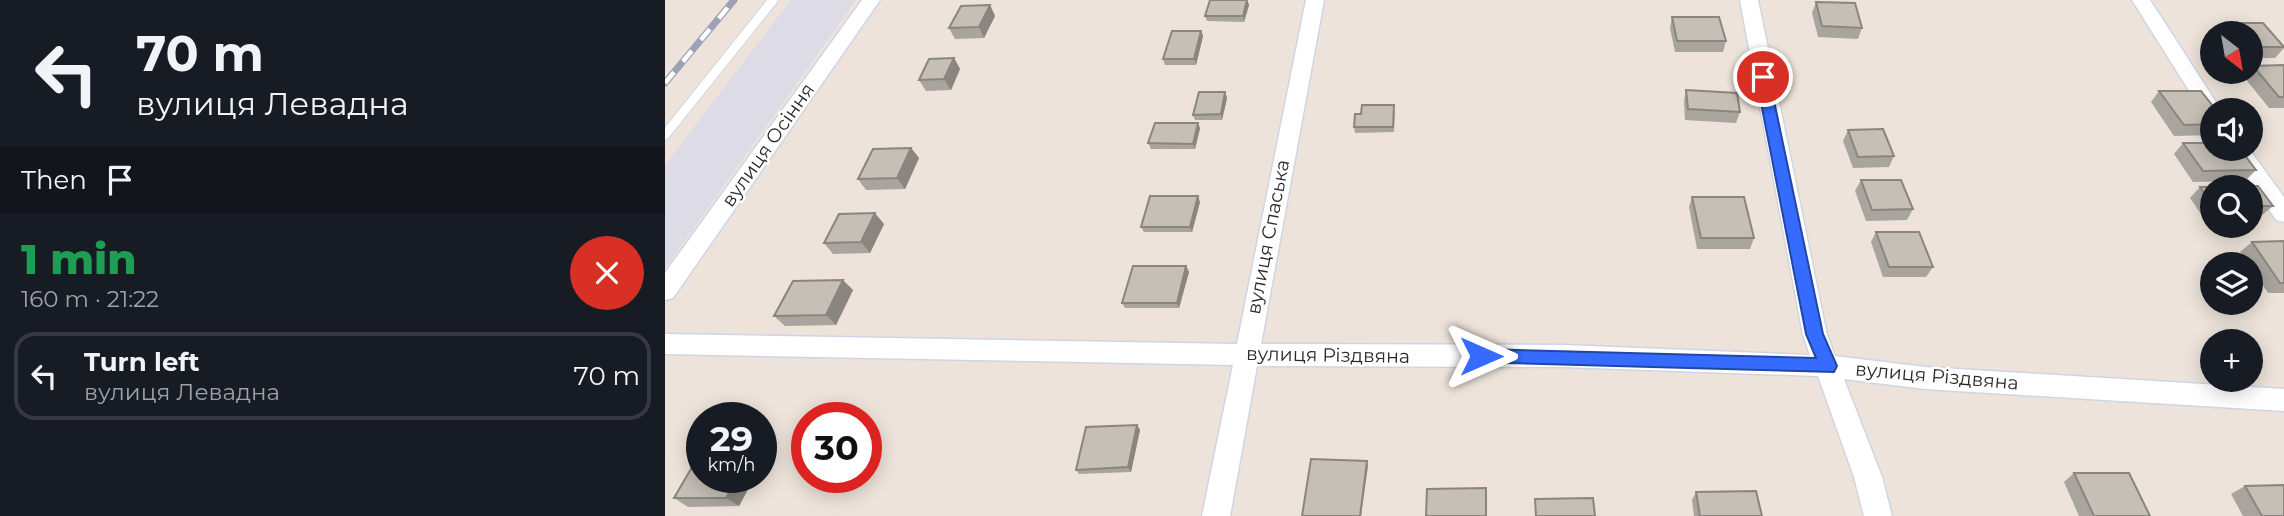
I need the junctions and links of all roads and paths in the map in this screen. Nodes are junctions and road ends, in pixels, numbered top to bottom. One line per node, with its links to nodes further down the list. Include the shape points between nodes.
1 (773, 0): 7 (lane)
2 (871, 0): 10 (street, вулиця Осіння)
3 (1315, 0): 12 (street, вулиця Спаська)
4 (1749, 0): 13 (street, via 1815,334)
5 (2141, 0): 6 (street)
6 (2204, 98)
7 (665, 135)
8 (2246, 161): 9 (street)
9 (2284, 214)
10 (665, 291)
11 (665, 344): 12 (street, вулиця Різдвяна)
12 (1245, 353): 13 (street, вулиця Різдвяна, via 1565,356); 15 (street, вулиця Спаська)
13 (1828, 366): 14 (street, вулиця Різдвяна, via 1925,378); 16 (street)
14 (2284, 400)
15 (1216, 516)
16 (1878, 516)

